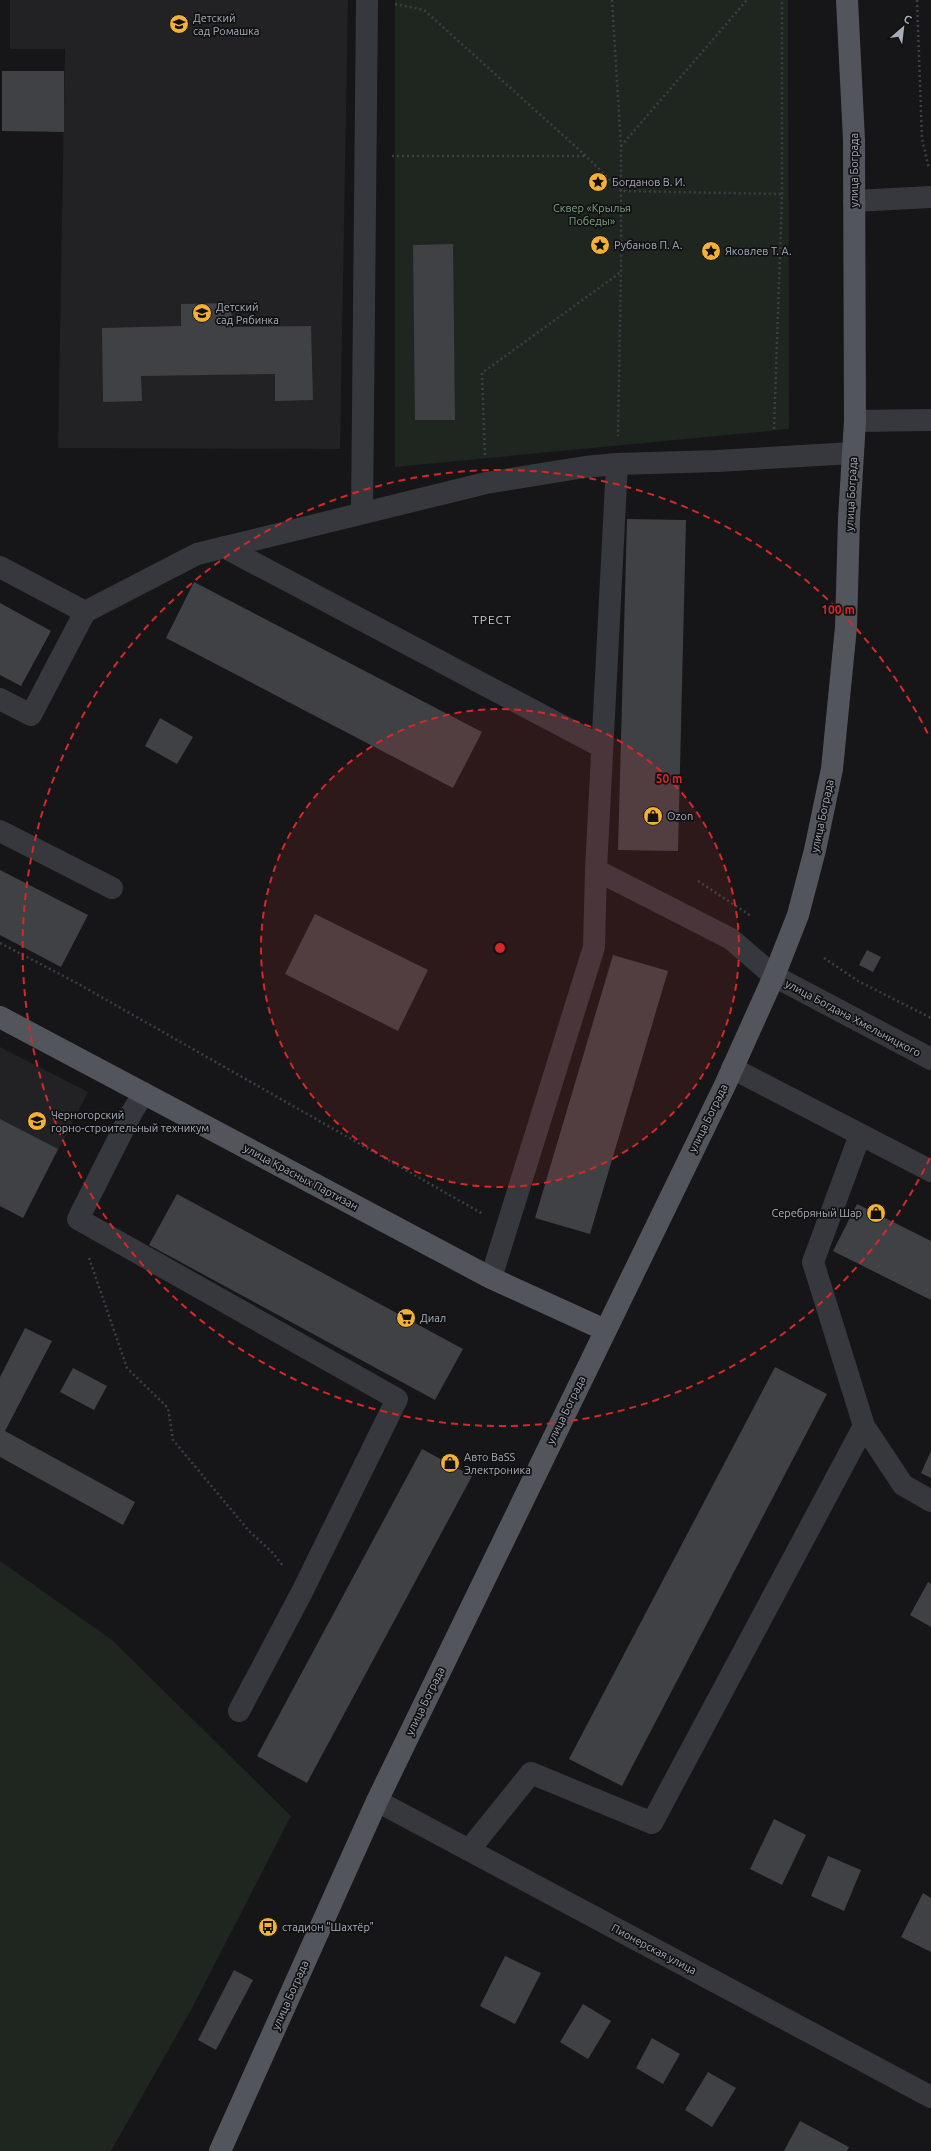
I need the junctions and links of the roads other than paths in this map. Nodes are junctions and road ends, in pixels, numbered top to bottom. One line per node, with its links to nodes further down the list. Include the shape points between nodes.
1 (367, 0): 9 (street)
2 (847, 0): 4 (main road, улица Бограда, via 854,140)
3 (931, 197): 4 (street)
4 (854, 201): 6 (main road, улица Бограда)
5 (931, 420): 6 (street)
6 (855, 421): 7 (main road, улица Бограда)
7 (853, 453): 8 (street); 18 (main road, улица Бограда, via 846,627 832,769 798,915)
8 (617, 464): 9 (street, via 486,482); 14 (street)
9 (362, 512): 10 (street)
10 (224, 547): 12 (street, via 197,554); 14 (street)
11 (0, 567): 12 (street)
12 (85, 612): 13 (street, via 31,715)
13 (0, 698)
14 (602, 746): 16 (street)
15 (0, 831): 17 (street)
16 (596, 870): 18 (street, улица Богдана Хмельницкого, via 731,939); 25 (street, via 594,947)
17 (112, 888)
18 (774, 976): 20 (street, улица Богдана Хмельницкого); 21 (main road, улица Бограда)
19 (0, 1017): 22 (main road, улица Красных Партизан)
20 (931, 1059)
21 (732, 1068): 23 (street); 26 (main road, улица Бограда)
22 (144, 1093): 25 (main road, улица Красных Партизан); 29 (street, via 78,1219 397,1399 302,1592)
23 (860, 1135): 24 (street); 27 (street, via 813,1262)
24 (931, 1171)
25 (491, 1278): 26 (main road, улица Красных Партизан)
26 (605, 1330): 30 (main road, улица Бограда)
27 (864, 1426): 28 (street, via 903,1485); 31 (street, via 652,1823 531,1773)
28 (931, 1501)
29 (239, 1711)
30 (377, 1801): 31 (street, Пионерская улица); 33 (main road, улица Бограда)
31 (469, 1850): 32 (street, Пионерская улица)
32 (931, 2097)
33 (220, 2151)

